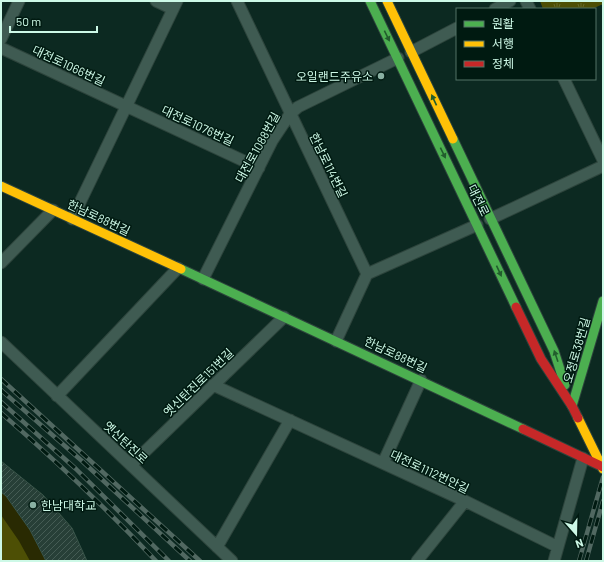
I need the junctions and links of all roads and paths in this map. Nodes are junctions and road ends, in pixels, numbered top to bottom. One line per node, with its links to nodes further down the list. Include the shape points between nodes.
1 (19, 1): 10 (street)
2 (156, 1): 7 (street)
3 (237, 1): 16 (street, 한남로114번길)
4 (370, 1): 13 (main road, 대전로, one-way to 13)
5 (387, 1): 12 (main road, 대전로)
6 (510, 1): 8 (street)
7 (175, 5): 15 (street)
8 (497, 8)
9 (456, 29): 12 (street)
10 (1, 39)
11 (1, 48): 15 (street, 대전로1066번길)
12 (411, 52): 23 (main road, 대전로, one-way to 12)
13 (398, 58): 16 (street, 대전로1088번길, via 298,107); 24 (main road, 대전로, one-way to 24)
14 (564, 80): 17 (street)
15 (126, 106): 19 (street, 대전로1076번길); 22 (street)
16 (290, 114): 19 (street, 대전로1088번길, via 272,141); 27 (street, 한남로114번길)
17 (603, 160)
18 (603, 166): 23 (street)
19 (259, 168): 28 (street, 대전로1088번길)
20 (1, 186): 21 (main road, 한남로88번길)
21 (53, 210): 22 (main road, 한남로88번길); 25 (street, 한남로88번길)
22 (72, 219): 26 (main road, 한남로88번길)
23 (490, 219): 36 (main road, 대전로, one-way to 23, via 554,351)
24 (477, 225): 27 (street); 36 (main road, 대전로, one-way to 36, via 541,359)
25 (1, 263)
26 (178, 268): 28 (main road, 한남로88번길); 35 (street)
27 (367, 274): 31 (street)
28 (203, 279): 30 (main road, 한남로88번길)
29 (603, 301): 36 (main road, 오정로38번길)
30 (284, 317): 31 (main road, 한남로88번길); 34 (street, 옛신탄진로151번길)
31 (336, 341): 33 (main road, 한남로88번길)
32 (1, 342): 35 (street, 옛신탄진로)
33 (421, 380): 38 (main road, 한남로88번길); 39 (street)
34 (213, 385): 37 (street, 대전로1112번안길); 40 (street, 옛신탄진로151번길)
35 (57, 396): 40 (street, 옛신탄진로)
36 (572, 406): 41 (main road, 대전로)
37 (290, 420): 39 (street, 대전로1112번안길); 43 (street)
38 (583, 458): 41 (main road, 한남로88번길); 44 (street)
39 (383, 463): 42 (street, 대전로1112번안길)
40 (131, 465): 43 (street, 옛신탄진로)
41 (602, 467)
42 (465, 501): 44 (street, 대전로1112번안길); 46 (street)
43 (217, 547): 45 (street, 옛신탄진로)
44 (558, 547): 47 (street)
45 (232, 561)
46 (417, 561)
47 (554, 561)

